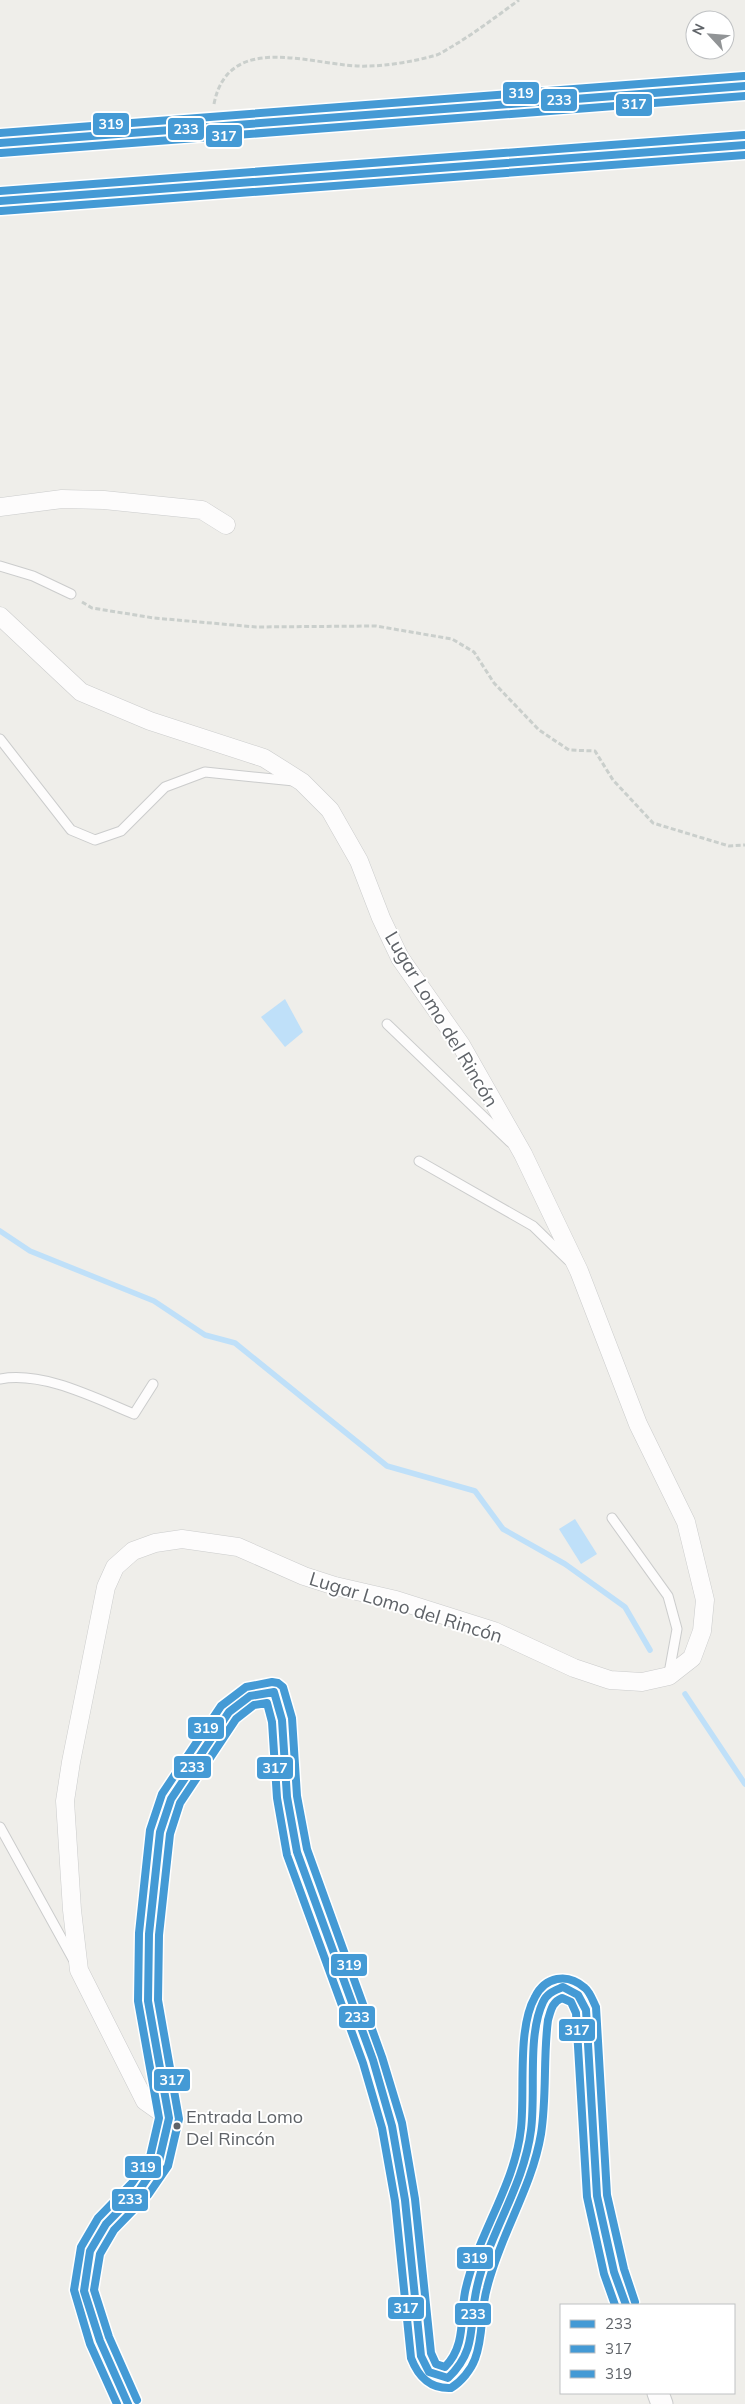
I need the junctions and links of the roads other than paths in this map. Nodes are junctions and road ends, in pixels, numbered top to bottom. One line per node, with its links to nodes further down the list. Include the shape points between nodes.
1 (745, 86): 2 (highway)
2 (0, 143)
3 (745, 145): 4 (highway)
4 (0, 201)
5 (0, 507): 6 (street, via 62,499 104,500 202,510)
6 (226, 525)
7 (0, 566): 8 (lane, via 33,576)
8 (71, 594)
9 (2, 622): 11 (street, Lugar Lomo del Rincón, via 81,692 150,721 264,758)
10 (0, 739): 11 (lane, via 71,830 95,840 121,831 165,787 205,772)
11 (302, 782): 13 (street, Lugar Lomo del Rincón, via 330,810 359,861 400,958 461,1046)
12 (387, 1024): 13 (lane, Lugar Lomo del Rincón)
13 (523, 1154): 15 (street, Lugar Lomo del Rincón)
14 (419, 1161): 15 (lane, Lugar Lomo del Rincón, via 533,1226)
15 (579, 1271): 19 (street, Lugar Lomo del Rincón, via 638,1424 686,1522 699,1570 705,1600 702,1631 692,1658)
16 (0, 1380): 17 (lane, via 25,1378 74,1389 134,1414)
17 (153, 1384)
18 (612, 1518): 19 (lane, via 668,1596 677,1629)
19 (669, 1676): 21 (street, Lugar Lomo del Rincón, via 642,1682 610,1680 470,1623 304,1576 238,1547 182,1540 155,1543 133,1551 115,1567 106,1587 65,1801)
20 (0, 1827): 21 (lane, Lugar Lomo del Rincón)
21 (79, 1970): 22 (street, Lugar Lomo del Rincón, via 144,2102)
22 (169, 2118): 23 (street, via 148,2001 149,1934 160,1832 171,1799 229,1712 250,1696 274,1692 282,1720 287,1797 297,1852 373,2060 392,2126 405,2200 421,2356 429,2372 448,2378 460,2368 470,2350 477,2286 522,2166 531,2131 537,2018 548,1994 563,1987 578,1995 586,2010 597,2196 614,2272); 24 (street, via 159,2161 140,2189 106,2224 90,2251 84,2291 100,2341)
23 (626, 2304)
24 (128, 2404)

